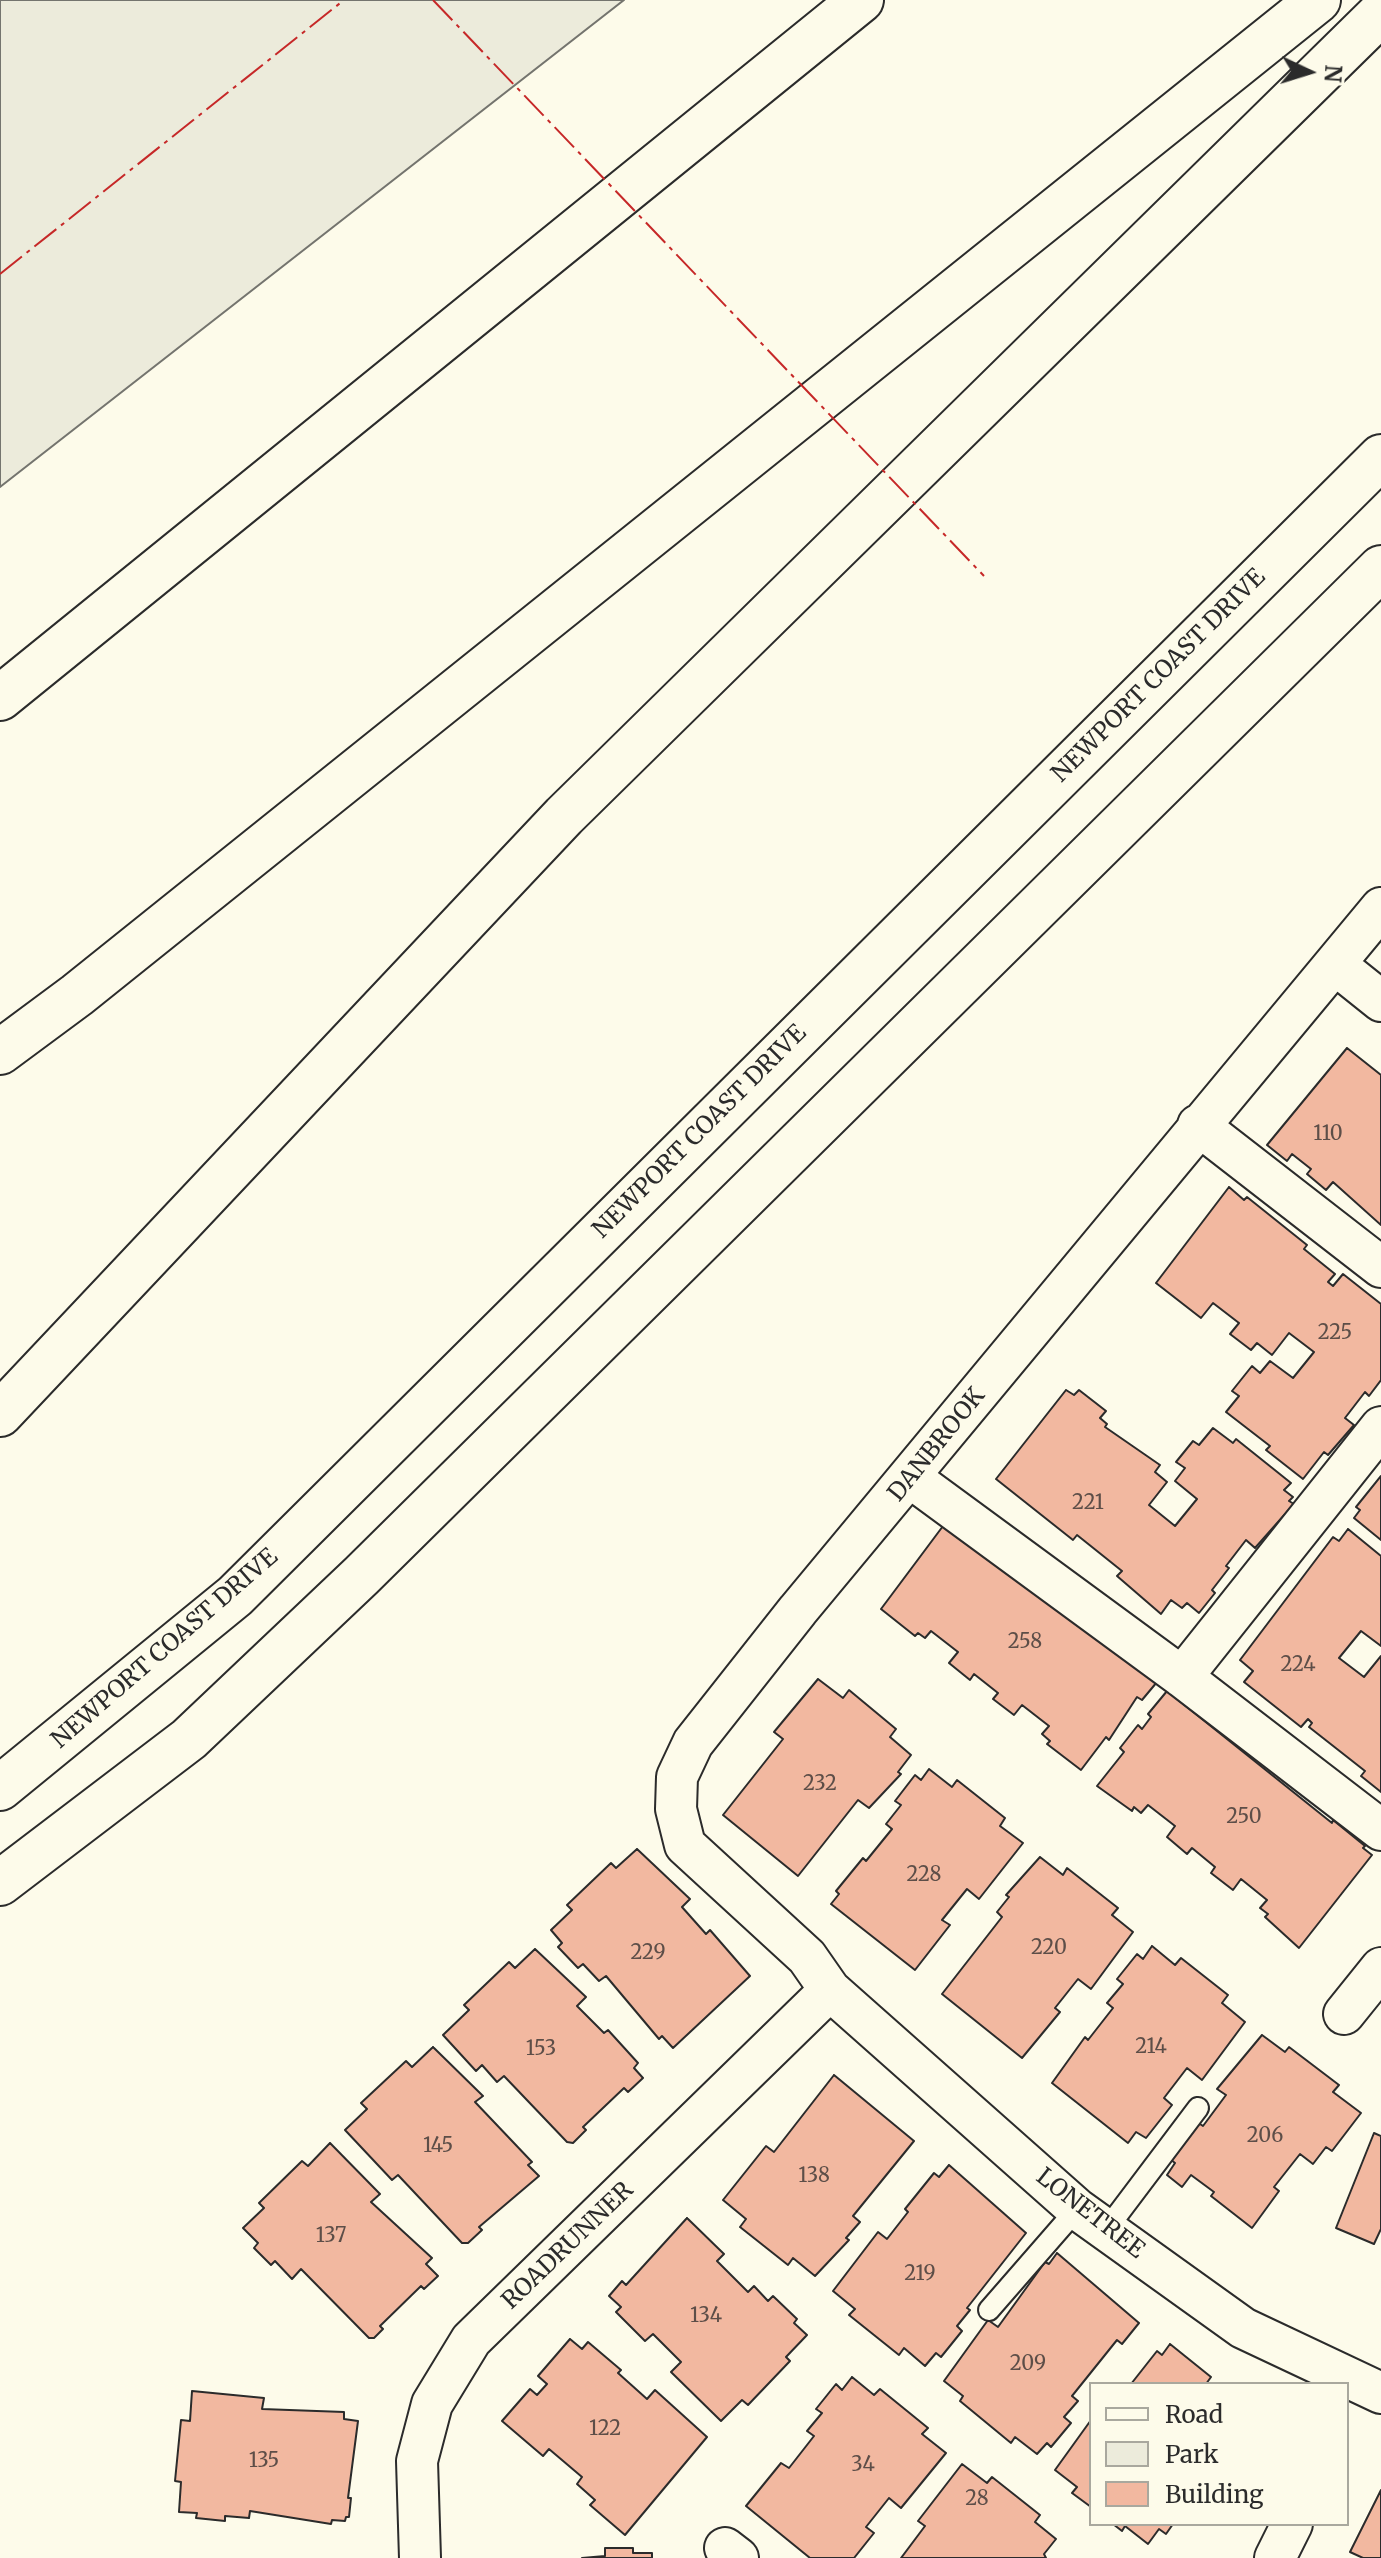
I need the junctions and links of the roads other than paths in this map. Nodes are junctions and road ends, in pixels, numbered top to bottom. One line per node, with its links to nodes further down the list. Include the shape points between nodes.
1 (861, 0): 6 (main road)
2 (1318, 0): 10 (main road)
3 (1381, 13): 13 (main road, via 557,823)
4 (1381, 457): 17 (main road, NEWPORT COAST DRIVE, via 235,1596)
5 (1381, 568): 19 (main road, via 361,1576 189,1739)
6 (0, 698)
7 (1381, 908): 8 (street, DANBROOK)
8 (1336, 965): 9 (street); 11 (street, DANBROOK)
9 (1381, 1001)
10 (0, 1052)
11 (1198, 1125): 12 (street); 15 (street, DANBROOK)
12 (1381, 1267)
13 (0, 1414)
14 (1381, 1427): 16 (street)
15 (911, 1478): 16 (street); 21 (street, DANBROOK, via 693,1743 677,1777 676,1809 685,1845 807,1957)
16 (1182, 1677): 18 (street)
17 (0, 1788)
18 (1381, 1830)
19 (0, 1883)
20 (1381, 1968): 22 (street)
21 (830, 1990): 24 (street, LONETREE); 28 (street, ROADRUNNER, via 471,2340 432,2404 417,2461)
22 (1344, 2014)
23 (1198, 2108): 24 (lane)
24 (1091, 2220): 25 (lane); 26 (street, LONETREE, via 1243,2328)
25 (989, 2310)
26 (1338, 2382)
27 (1291, 2526): 29 (street)
28 (420, 2558)
29 (1275, 2558)

